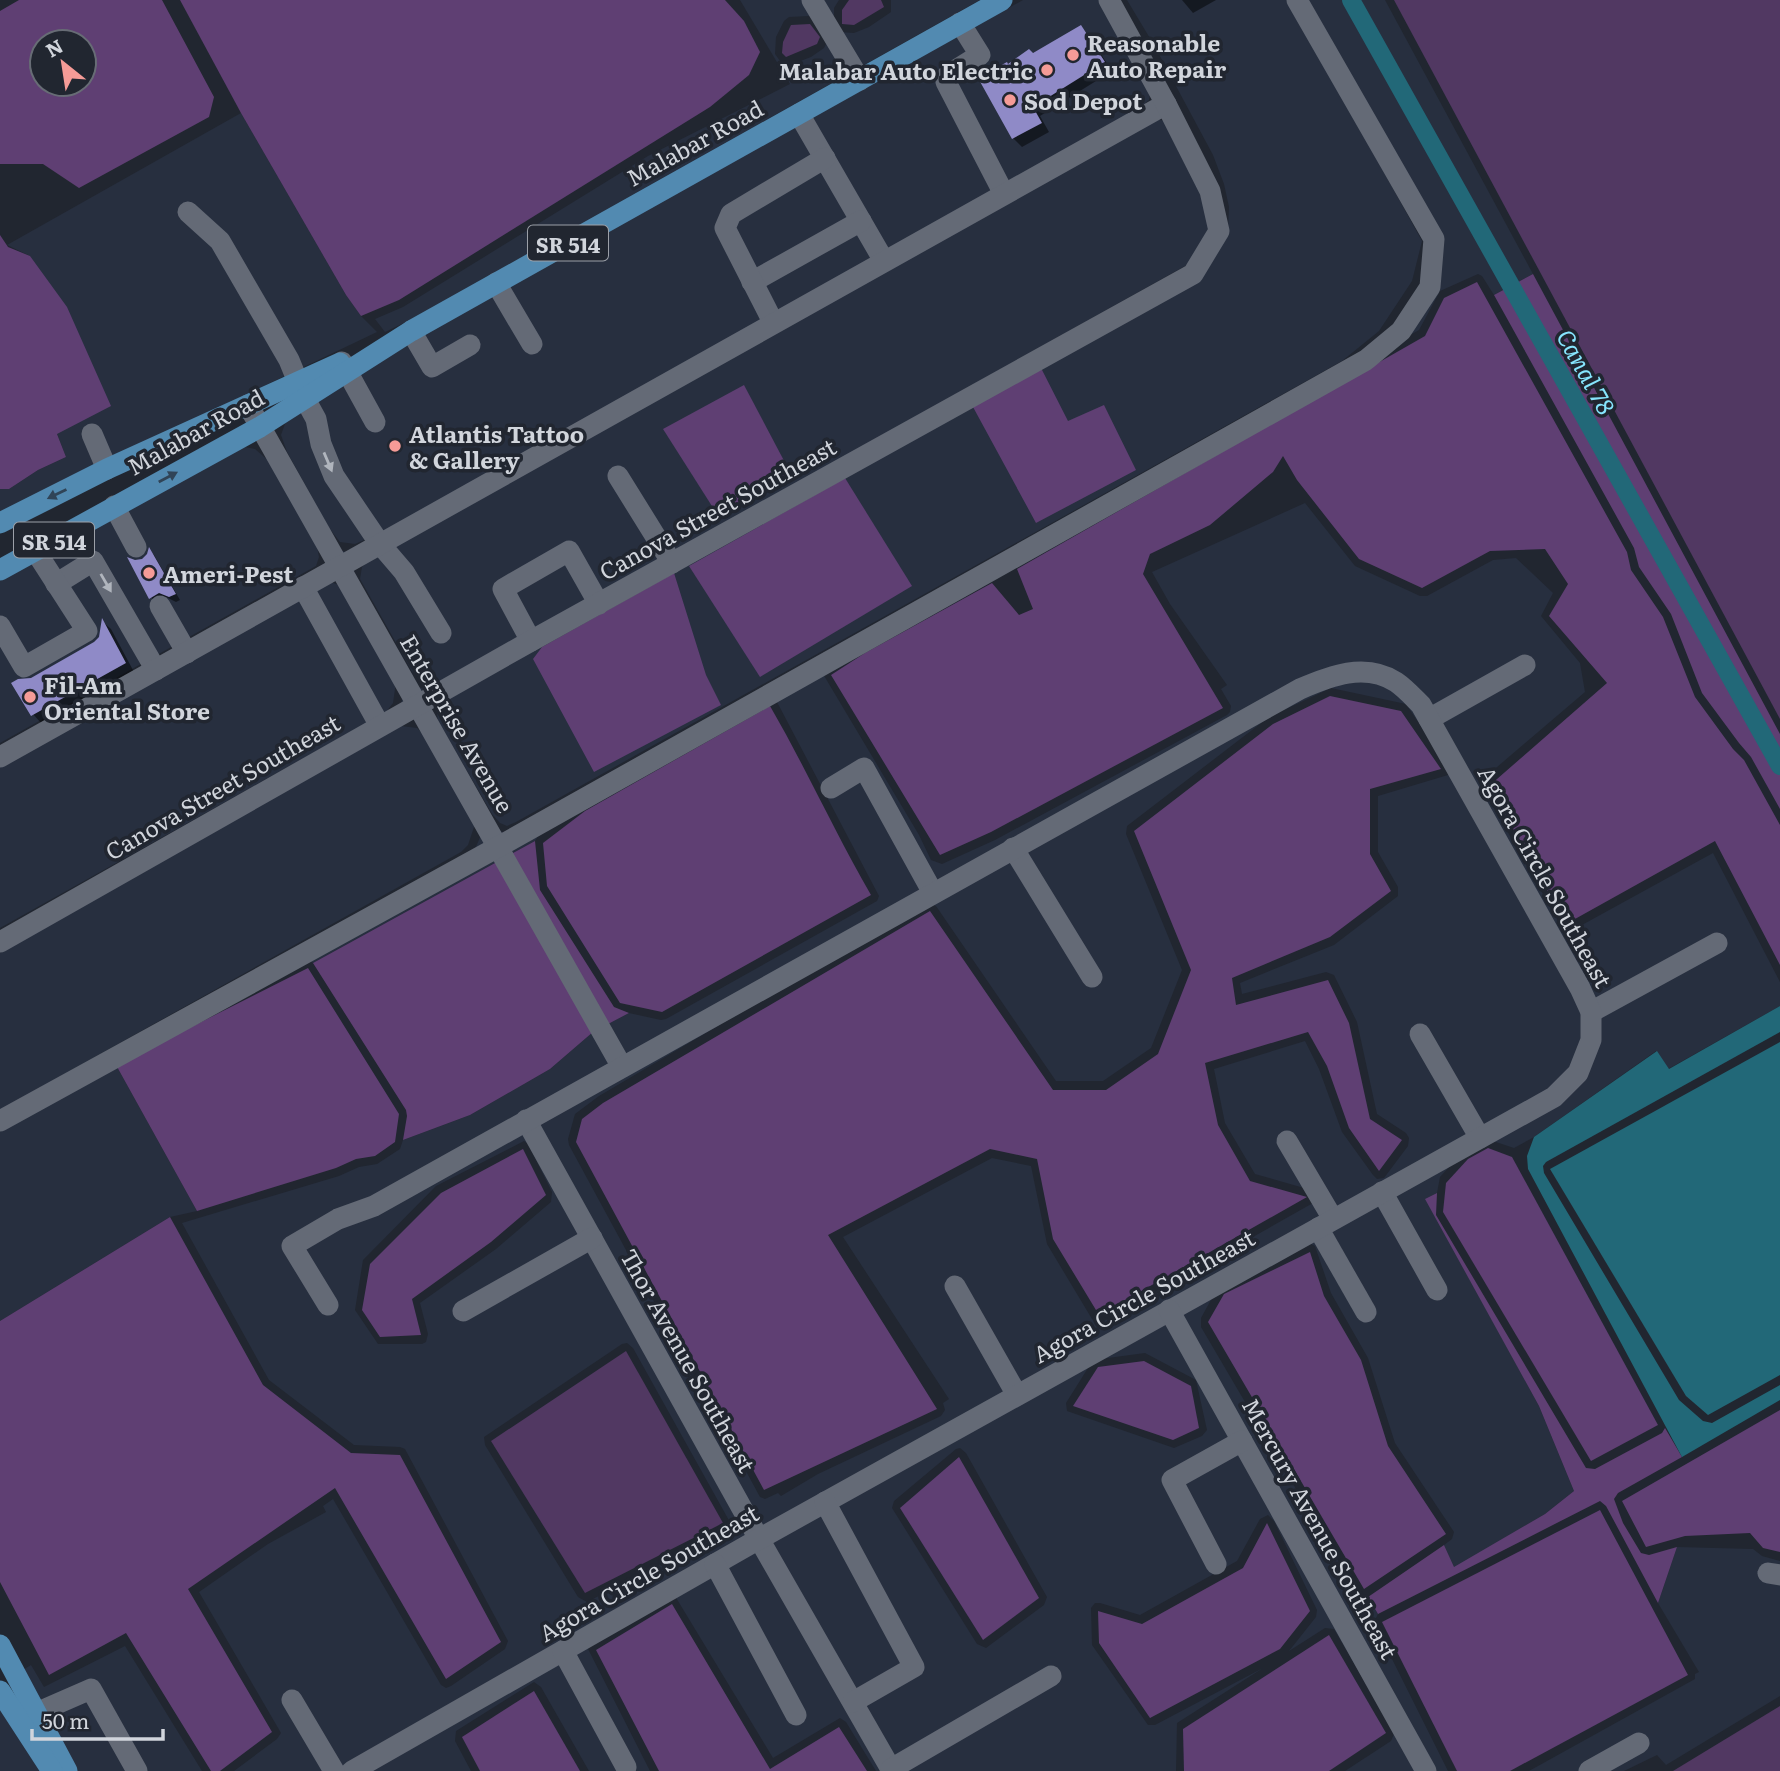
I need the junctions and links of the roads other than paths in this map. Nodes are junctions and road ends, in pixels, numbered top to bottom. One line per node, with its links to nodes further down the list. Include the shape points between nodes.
1 (812, 0): 6 (street)
2 (1002, 0): 5 (main road, Malabar Road / SR 514)
3 (1109, 0): 7 (street, Canova Street Southeast)
4 (1297, 0): 51 (street, via 1434,239 1430,287 1401,331 1366,360)
5 (960, 23): 6 (main road, Malabar Road / SR 514); 10 (street, via 980,55 948,75 946,82)
6 (860, 80): 8 (main road, Malabar Road / SR 514)
7 (1166, 104): 10 (street); 33 (street, Canova Street Southeast, via 1210,191 1219,232 1193,274)
8 (799, 114): 9 (street); 15 (main road, Malabar Road / SR 514)
9 (825, 159): 12 (street); 14 (street, via 731,214 725,228)
10 (1003, 194): 13 (street)
11 (188, 212): 21 (street, via 220,240)
12 (861, 221): 13 (street); 14 (street)
13 (884, 261): 16 (street)
14 (752, 282): 16 (street)
15 (496, 283): 17 (main road, Malabar Road / SR 514); 18 (street)
16 (773, 322): 30 (street)
17 (411, 331): 19 (street, via 432,367); 20 (main road, Malabar Road / SR 514)
18 (532, 344)
19 (470, 345)
20 (344, 367): 21 (main road, Malabar Road / SR 514); 23 (street)
21 (302, 391): 22 (main road, Malabar Road / SR 514); 24 (main road, Malabar Road / SR 514); 30 (street, one-way to 30, via 334,475)
22 (248, 405): 24 (street, Enterprise Avenue); 26 (main road, Malabar Road / SR 514)
23 (375, 422)
24 (260, 428): 28 (main road, Malabar Road / SR 514, one-way to 24); 34 (street, Enterprise Avenue)
25 (92, 434): 26 (street)
26 (107, 469): 29 (main road, Malabar Road / SR 514, one-way to 29); 31 (main road, via 110,493 106,502)
27 (618, 475): 33 (street)
28 (114, 506): 31 (main road, Malabar Road / SR 514); 32 (street)
29 (0, 523)
30 (380, 544): 34 (street); 41 (street, via 404,572)
31 (33, 547): 35 (main road, via 15,553); 36 (street)
32 (136, 547)
33 (672, 563): 38 (street, Canova Street Southeast)
34 (340, 566): 37 (street); 46 (street, Enterprise Avenue)
35 (0, 570)
36 (56, 584): 40 (street, via 87,631 24,667); 45 (street, one-way to 45, via 93,561)
37 (303, 587): 43 (street); 48 (street)
38 (599, 604): 42 (street, Canova Street Southeast); 42 (street, via 569,551 503,589)
39 (160, 606): 43 (street)
40 (0, 626)
41 (441, 633)
42 (531, 641): 46 (street, Canova Street Southeast)
43 (187, 653): 45 (street)
44 (1525, 665): 47 (street)
45 (156, 670): 49 (street)
46 (416, 706): 48 (street, Canova Street Southeast); 51 (street, Enterprise Avenue)
47 (1429, 719): 52 (street, Agora Circle Southeast, via 1395,681 1366,671 1334,674); 57 (street, Agora Circle Southeast)
48 (380, 726): 54 (street, Canova Street Southeast)
49 (0, 757)
50 (831, 788): 53 (street, via 864,768)
51 (498, 847): 59 (street, Enterprise Avenue); 61 (street)
52 (1013, 848): 53 (street, Agora Circle Southeast); 56 (street)
53 (933, 893): 59 (street, Agora Circle Southeast)
54 (0, 942)
55 (1717, 943): 57 (street)
56 (1093, 977)
57 (1591, 1012): 62 (street, Agora Circle Southeast, via 1591,1040 1578,1073 1554,1097)
58 (1420, 1034): 62 (street)
59 (622, 1066): 60 (street, Agora Circle Southeast)
60 (526, 1120): 66 (street, Thor Avenue Southeast); 69 (street, Agora Circle Southeast, via 374,1206 338,1219 292,1246)
61 (0, 1121)
62 (1480, 1138): 64 (street, Agora Circle Southeast)
63 (1287, 1141): 65 (street)
64 (1382, 1192): 65 (street, Agora Circle Southeast); 68 (street)
65 (1326, 1223): 70 (street, Agora Circle Southeast); 72 (street)
66 (592, 1238): 71 (street); 76 (street, Thor Avenue Southeast)
67 (955, 1286): 73 (street)
68 (1437, 1290)
69 (328, 1305)
70 (1169, 1310): 73 (street, Agora Circle Southeast); 74 (street, Mercury Avenue Southeast)
71 (463, 1311)
72 (1366, 1311)
73 (1017, 1395): 75 (street, Agora Circle Southeast)
74 (1242, 1441): 78 (street, via 1172,1480); 95 (street, Mercury Avenue Southeast)
75 (825, 1502): 76 (street, Agora Circle Southeast); 84 (street, via 914,1667)
76 (759, 1539): 77 (street, Agora Circle Southeast); 84 (street, Thor Avenue Southeast)
77 (715, 1564): 80 (street, Agora Circle Southeast); 86 (street)
78 (1216, 1564)
79 (0, 1646): 85 (main road)
80 (563, 1651): 88 (street); 94 (street, Agora Circle Southeast)
81 (1051, 1676): 89 (street)
82 (0, 1691): 90 (main road)
83 (292, 1700): 93 (street)
84 (853, 1702): 89 (street, Thor Avenue Southeast)
85 (36, 1713): 91 (main road); 92 (street, via 91,1689)
86 (796, 1715)
87 (1639, 1743): 96 (street)
88 (626, 1767)
89 (892, 1770)
90 (52, 1771)
91 (66, 1771)
92 (137, 1771)
93 (334, 1771)
94 (352, 1771)
95 (1426, 1771)
96 (1590, 1771)

